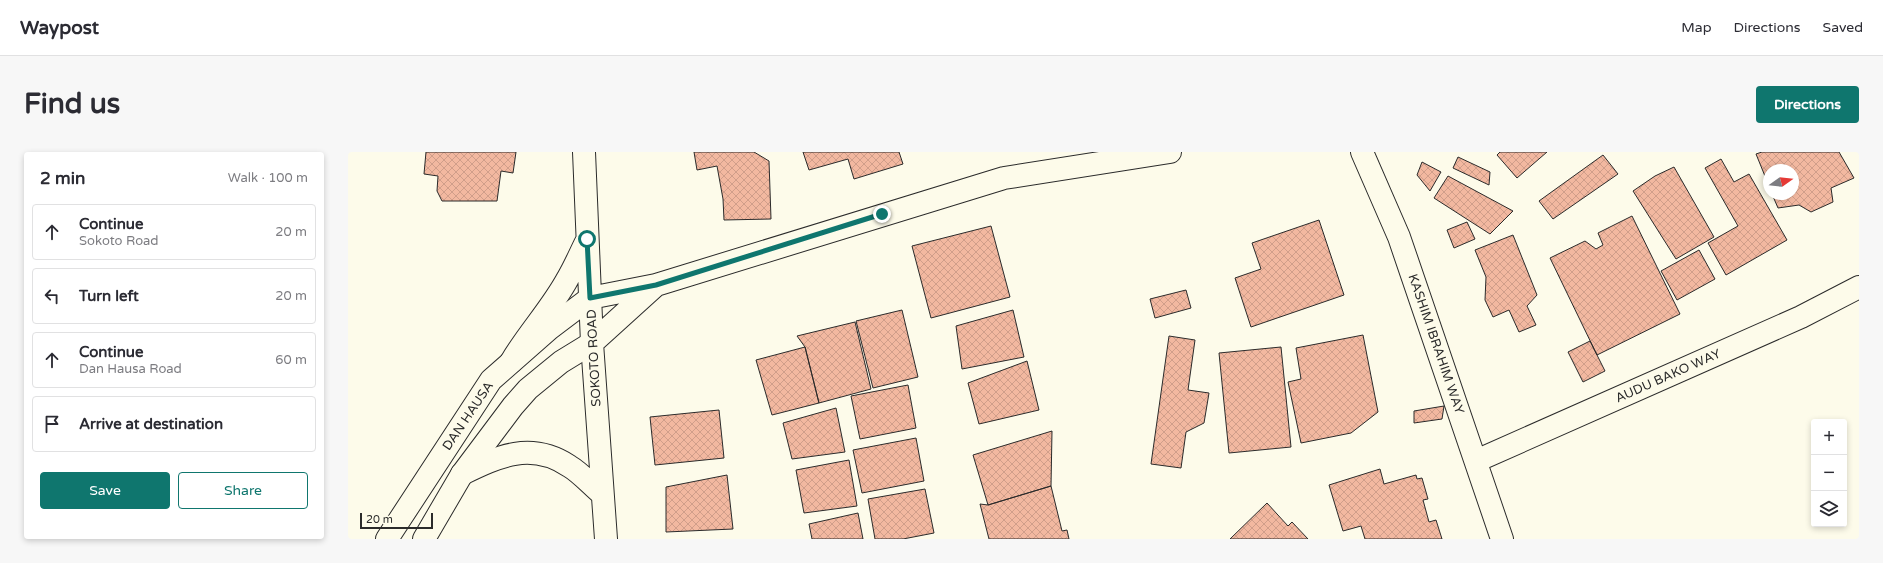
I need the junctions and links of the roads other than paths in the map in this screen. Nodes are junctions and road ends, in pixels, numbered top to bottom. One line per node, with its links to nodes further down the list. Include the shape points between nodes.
1 (584, 152): 4 (street, SOKOTO ROAD)
2 (1170, 152): 5 (street, via 1004,178)
3 (1362, 152): 10 (street, KASHIM IBRAHIM WAY, via 1399,236)
4 (587, 239): 7 (street, SOKOTO ROAD); 9 (street, via 568,279 525,338)
5 (656, 285): 7 (street); 8 (street)
6 (1859, 287): 10 (street, AUDU BAKO WAY, via 1802,317)
7 (590, 298): 8 (street, SOKOTO ROAD); 9 (street, DAN HAUSA)
8 (592, 343): 11 (street, via 561,362 528,389); 12 (street, SOKOTO ROAD)
9 (511, 362): 13 (street, DAN HAUSA, via 491,380)
10 (1476, 461): 16 (street, KASHIM IBRAHIM WAY)
11 (462, 474): 12 (street, via 490,461 521,452 546,454 570,466); 14 (street)
12 (602, 494): 15 (street, SOKOTO ROAD)
13 (387, 539)
14 (424, 539)
15 (606, 539)
16 (1502, 539)

